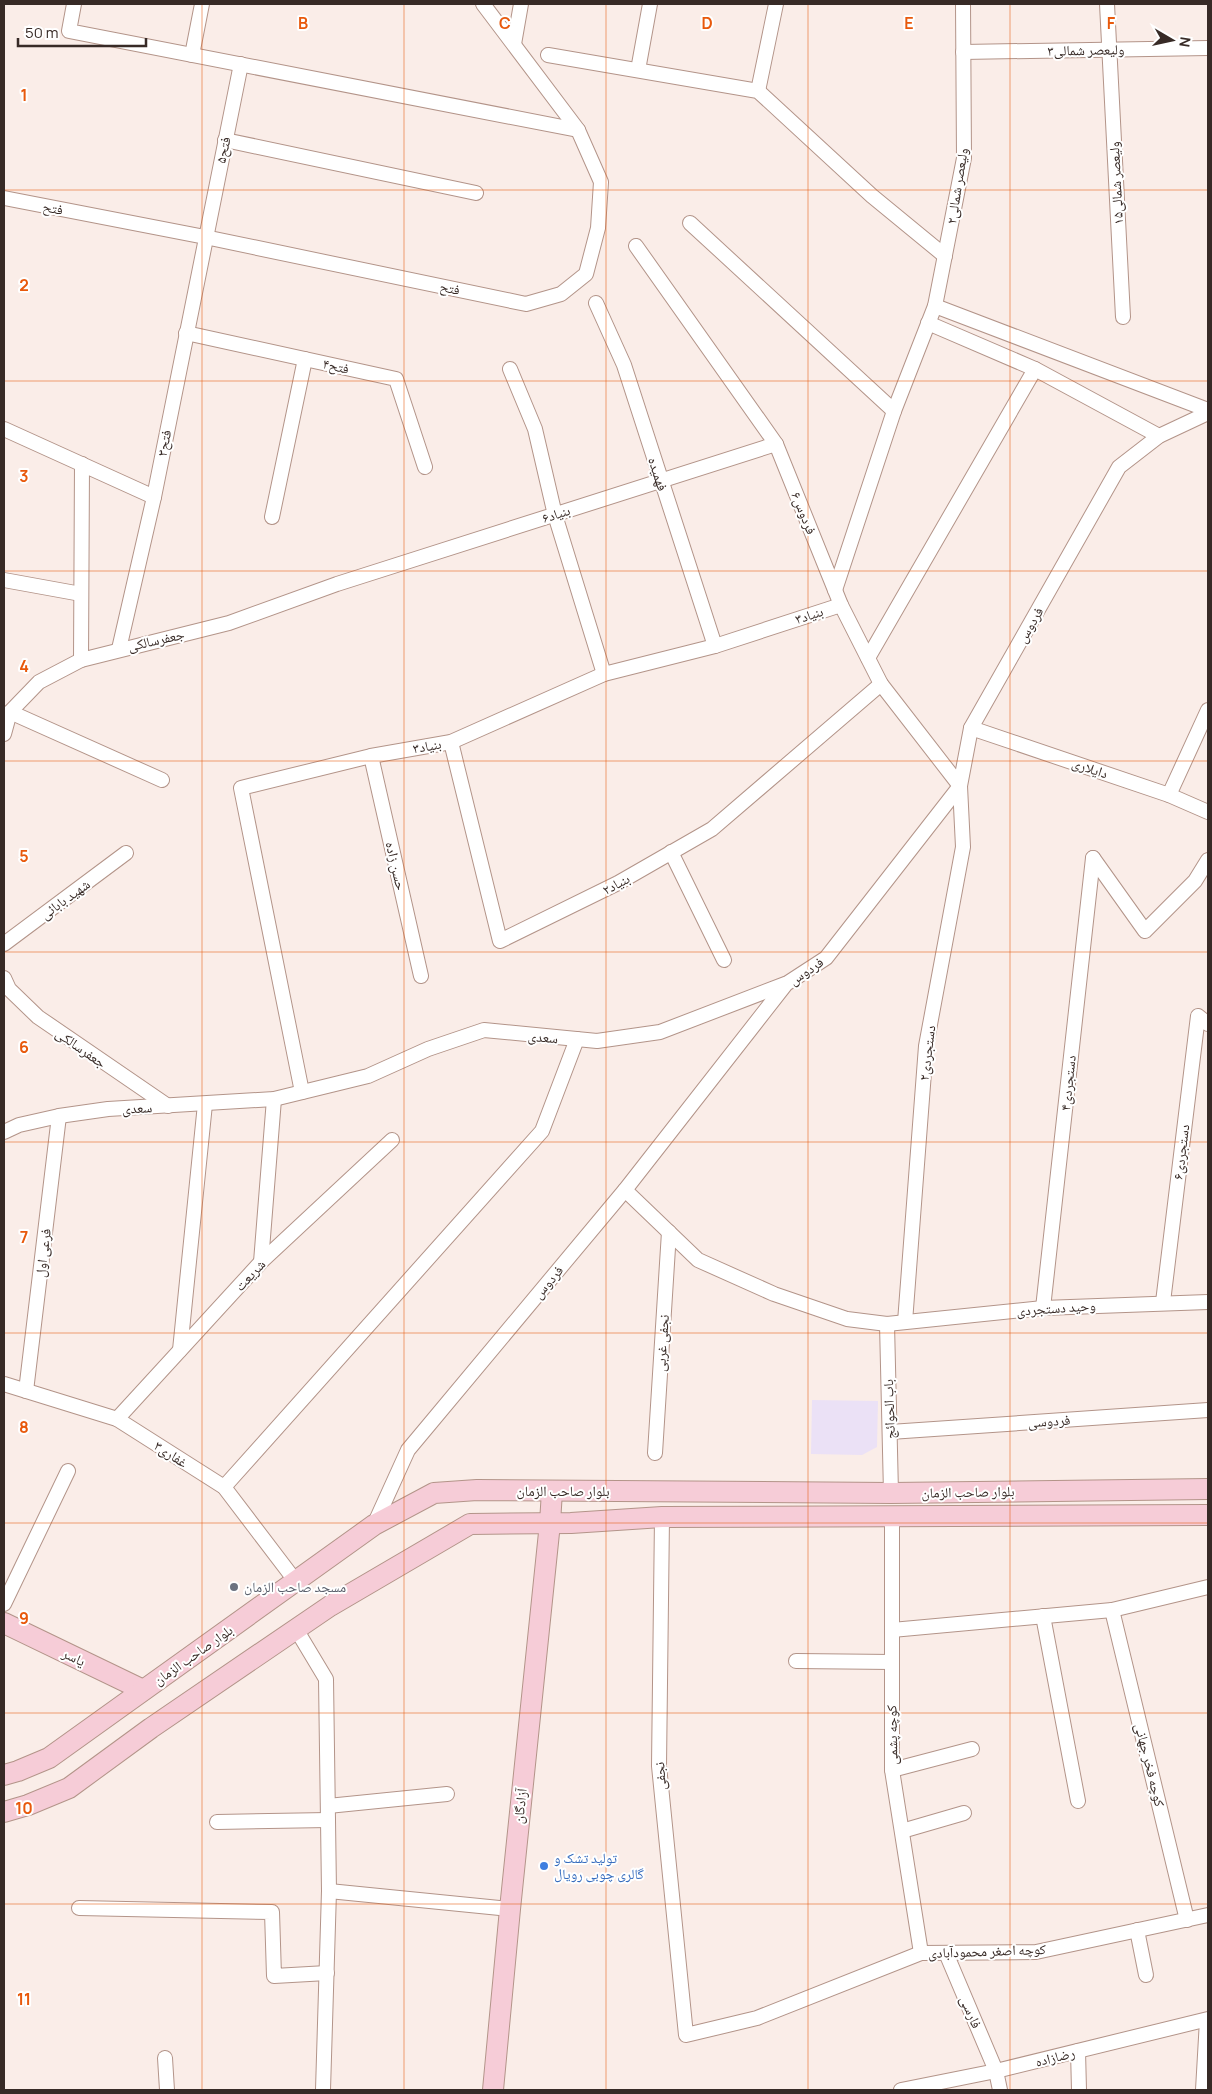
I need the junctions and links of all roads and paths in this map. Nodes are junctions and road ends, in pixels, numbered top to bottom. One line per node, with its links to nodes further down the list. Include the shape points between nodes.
1 (74, 4): 13 (street, via 69,31)
2 (202, 4): 13 (street)
3 (483, 4): 9 (street, فتح)
4 (522, 4): 9 (street)
5 (650, 4): 16 (street)
6 (776, 4): 17 (street)
7 (963, 4): 12 (street, ولیعصر شمالی۲)
8 (1107, 4): 11 (street, ولیعصر شمالی۱۵)
9 (514, 44): 18 (street, فتح)
10 (1208, 48): 11 (street, ولیعصر شمالی۳)
11 (1109, 49): 12 (street, ولیعصر شمالی۳); 28 (street, ولیعصر شمالی۱۵)
12 (963, 52): 25 (street, ولیعصر شمالی۲, via 964,158)
13 (192, 55): 15 (street)
14 (548, 55): 16 (street)
15 (241, 64): 18 (street); 19 (street, فتح۵)
16 (638, 70): 17 (street)
17 (758, 91): 25 (street, via 872,196)
18 (578, 130): 23 (street, فتح, via 601,182 598,228 586,274 561,294 526,304)
19 (225, 140): 20 (street); 23 (street, فتح۵)
20 (476, 193)
21 (4, 198): 23 (street, فتح)
22 (690, 223): 34 (street)
23 (205, 236): 30 (street, فتح۳)
24 (636, 246): 38 (street, فردوس۶)
25 (945, 256): 27 (street, ولیعصر شمالی۲)
26 (596, 304): 41 (street, فهمیده, via 624,365)
27 (935, 306): 29 (street, ولیعصر شمالی۲); 35 (street)
28 (1123, 317)
29 (928, 323): 33 (street); 34 (street, ولیعصر شمالی۲)
30 (186, 333): 31 (street, فتح۴); 42 (street, فتح۳)
31 (305, 359): 40 (street, فتح۴, via 396,379); 44 (street)
32 (510, 369): 43 (street, via 536,429)
33 (1035, 369): 37 (street); 52 (street)
34 (894, 410): 47 (street, ولیعصر شمالی۲)
35 (1208, 411): 37 (street, فردوس)
36 (4, 429): 39 (street)
37 (1159, 436): 58 (street, فردوس, via 1119,467)
38 (776, 444): 41 (street, بنیاد۶); 47 (street, فردوس۶)
39 (82, 464): 42 (street); 48 (street)
40 (425, 467)
41 (660, 480): 43 (street, بنیاد۶); 50 (street, فهمیده)
42 (154, 497): 51 (street, فتح۳)
43 (555, 514): 46 (street, بنیاد۶); 54 (street)
44 (272, 517)
45 (4, 580): 48 (street)
46 (337, 584): 51 (street, جعفرسالکی, via 229,623)
47 (835, 590): 49 (street, فردوس۶)
48 (82, 594): 53 (street)
49 (841, 605): 50 (street, بنیاد۳); 52 (street, فردوس۶)
50 (715, 646): 54 (street, بنیاد۳)
51 (119, 649): 53 (street, جعفرسالکی)
52 (868, 658): 55 (street, فردوس۶)
53 (82, 660): 57 (street, جعفرسالکی, via 39,682)
54 (604, 674): 60 (street, بنیاد۳)
55 (881, 684): 63 (street, فردوس۶); 66 (street, بنیاد۲, via 712,829)
56 (1208, 710): 64 (street)
57 (10, 712): 59 (street, جعفرسالکی); 62 (street)
58 (971, 728): 63 (street, فردوس); 64 (street, دایلاری)
59 (4, 734)
60 (451, 742): 61 (street, بنیاد۳); 66 (street, بنیاد۲, via 500,941 618,883)
61 (371, 756): 71 (street, حسن زاده); 76 (street, بنیاد۳, via 241,788)
62 (162, 780)
63 (960, 786): 73 (street, فردوس, via 826,958); 89 (street, دستجردی۲, via 963,847 926,1046)
64 (1168, 795): 65 (street, دایلاری)
65 (1208, 812)
66 (671, 852): 70 (street)
67 (126, 853): 69 (street, شهید بابائی)
68 (1208, 860): 88 (street, دستجردی۴, via 1195,881 1145,931 1093,858)
69 (4, 944)
70 (724, 960)
71 (422, 976)
72 (4, 978): 79 (street, جعفرسالکی, via 9,989 38,1017)
73 (786, 984): 75 (street, سعدی, via 660,1032 597,1041); 83 (street, فردوس)
74 (1208, 1024): 86 (street, دستجردی۶, via 1198,1016)
75 (577, 1040): 76 (street, سعدی, via 484,1030 428,1049 368,1076); 99 (street, via 542,1131)
76 (302, 1092): 77 (street, سعدی)
77 (274, 1099): 78 (street, سعدی); 85 (street)
78 (205, 1104): 79 (street, سعدی); 91 (street)
79 (168, 1106): 80 (street, سعدی)
80 (59, 1116): 81 (street, سعدی, via 19,1125); 93 (street, فرعی اول)
81 (4, 1132)
82 (392, 1140): 85 (street, شریعت)
83 (625, 1190): 84 (street); 107 (street, فردوس, via 408,1450)
84 (669, 1232): 90 (street, via 698,1260 774,1294 847,1319); 97 (street, نجفی غربی)
85 (261, 1262): 91 (street, شریعت)
86 (1163, 1302): 87 (street, وحید دستجردی); 88 (street, وحید دستجردی)
87 (1208, 1302)
88 (1043, 1308): 89 (street, وحید دستجردی)
89 (905, 1322): 90 (street, وحید دستجردی)
90 (886, 1324): 96 (street, باب الحوائج)
91 (180, 1350): 95 (street, شریعت)
92 (4, 1384): 93 (street, غفاری۳)
93 (26, 1391): 95 (street, غفاری۳)
94 (1208, 1410): 96 (street, فردوسی)
95 (117, 1419): 99 (street, غفاری۳)
96 (890, 1432): 102 (street, باب الحوائج)
97 (655, 1453)
98 (68, 1471): 110 (street)
99 (224, 1487): 108 (street, غفاری۳)
100 (1208, 1489): 102 (main road, بلوار صاحب الزمان)
101 (552, 1491): 102 (main road, بلوار صاحب الزمان); 106 (main road, آزادگان); 107 (main road, بلوار صاحب الزمان, via 434,1493)
102 (891, 1493)
103 (1208, 1515): 104 (main road, بلوار صاحب الزمان)
104 (892, 1516): 105 (main road, بلوار صاحب الزمان); 115 (street, کوچه پشمی)
105 (662, 1517): 106 (main road, بلوار صاحب الزمان); 140 (street, نجفی, via 659,1766)
106 (550, 1523): 114 (main road, بلوار صاحب الزمان, via 470,1524); 131 (main road, آزادگان)
107 (374, 1526): 108 (main road, بلوار صاحب الزمان)
108 (297, 1583): 118 (main road, بلوار صاحب الزمان)
109 (1208, 1588): 111 (street)
110 (4, 1604)
111 (1112, 1610): 112 (street); 133 (street, کوچه فخر جهانی)
112 (1043, 1616): 115 (street); 123 (street)
113 (4, 1623): 118 (main road, یاسر)
114 (296, 1629): 124 (main road, بلوار صاحب الزمان, via 69,1788 28,1806); 125 (street, via 326,1679)
115 (892, 1630): 117 (street, کوچه پشمی)
116 (796, 1662): 117 (street)
117 (892, 1662): 120 (street, کوچه پشمی)
118 (144, 1690): 121 (main road, بلوار صاحب الزمان, via 49,1758)
119 (972, 1749): 120 (street)
120 (892, 1770): 128 (street, کوچه پشمی)
121 (4, 1775)
122 (448, 1794): 125 (street)
123 (1078, 1801)
124 (4, 1812)
125 (328, 1813): 127 (street); 129 (street)
126 (964, 1813): 128 (street)
127 (217, 1822)
128 (902, 1831): 135 (street, کوچه پشمی)
129 (329, 1891): 131 (street); 137 (street)
130 (79, 1908): 137 (street, via 272,1912 274,1976)
131 (510, 1909): 146 (main road, آزادگان)
132 (1208, 1915): 133 (street, کوچه اصغر محمودآبادی)
133 (1187, 1920): 134 (street, کوچه اصغر محمودآبادی)
134 (1137, 1930): 136 (street, کوچه اصغر محمودآبادی, via 1036,1952); 138 (street)
135 (921, 1953): 136 (street, کوچه اصغر محمودآبادی); 140 (street, کوچه اصغر محمودآبادی, via 757,2018)
136 (946, 1953): 143 (street, فارسی)
137 (327, 1973): 145 (street)
138 (1146, 1975)
139 (1207, 2020): 141 (street, رضازاده); 150 (street)
140 (686, 2034)
141 (1078, 2051): 143 (street, رضازاده); 149 (street)
142 (166, 2058): 144 (street)
143 (996, 2071): 147 (street, رضازاده); 148 (street, فارسی)
144 (167, 2090)
145 (323, 2090)
146 (494, 2090)
147 (901, 2090)
148 (1000, 2090)
149 (1079, 2090)
150 (1203, 2090)

